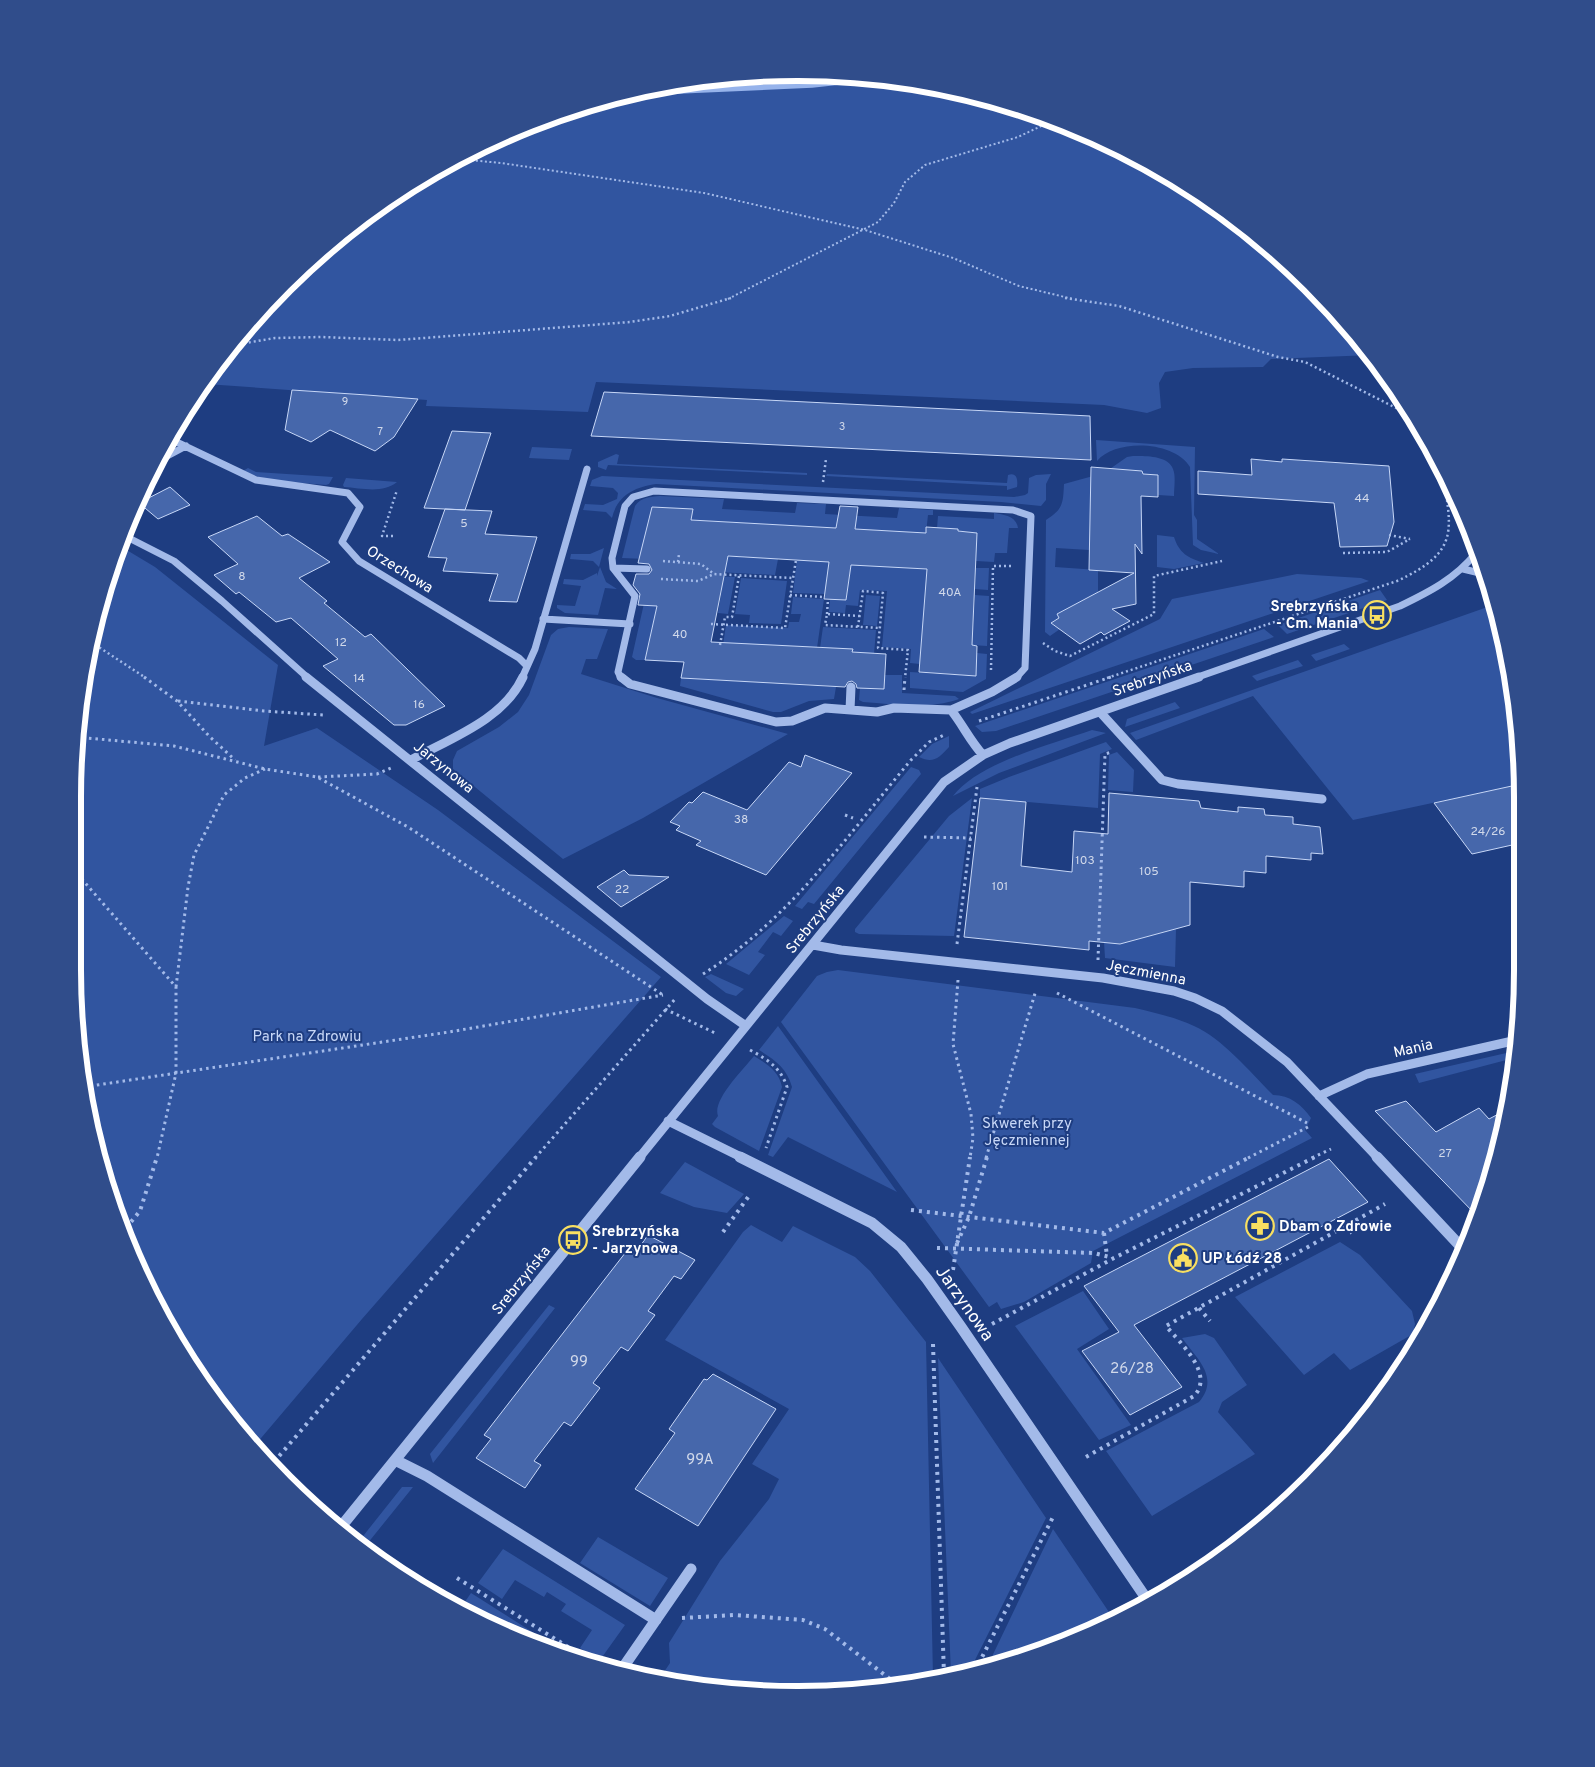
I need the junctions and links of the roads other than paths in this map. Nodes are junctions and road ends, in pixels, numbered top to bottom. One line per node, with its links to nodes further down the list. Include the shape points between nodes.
1 (176, 441): 2 (street, Orzechowa)
2 (186, 446): 3 (street); 13 (street, Orzechowa, via 256,480 348,493 360,507 342,542 359,561)
3 (168, 455)
4 (587, 469): 11 (street)
5 (130, 538): 19 (street, Jarzynowa, via 173,561 247,622 299,671)
6 (1472, 558): 8 (street, Srebrzyńska)
7 (613, 568): 9 (street); 12 (street, via 635,596); 16 (street, via 612,558 625,506 633,497 654,491 1021,511 1030,516 1025,668 1022,675)
8 (1463, 569): 10 (street); 17 (street, Srebrzyńska, via 1432,591 1400,606)
9 (647, 570)
10 (1478, 572)
11 (543, 620): 12 (street); 13 (street)
12 (630, 624): 15 (street, via 618,672 630,684 776,722 792,721 824,708)
13 (528, 666): 19 (street, via 518,687 490,717)
14 (851, 687): 15 (street)
15 (850, 710): 16 (street)
16 (951, 710): 18 (street)
17 (1100, 712): 18 (street, Srebrzyńska); 20 (street, via 1162,780 1169,783)
18 (983, 755): 21 (street, Srebrzyńska, via 944,782 927,801)
19 (411, 760): 22 (street, Jarzynowa, via 707,999)
20 (1322, 799)
21 (813, 945): 22 (street, Srebrzyńska); 24 (street, Jęczmienna, via 1103,978 1174,991 1222,1011 1287,1062)
22 (746, 1026): 25 (street, Srebrzyńska)
23 (1510, 1042): 24 (street, Mania, via 1367,1074)
24 (1319, 1096): 26 (street, Jęczmienna)
25 (668, 1122): 27 (street, Srebrzyńska); 30 (street, Jarzynowa, via 872,1223 901,1247 961,1326)
26 (1459, 1245)
27 (395, 1460): 28 (street, Srebrzyńska); 31 (street, via 427,1476)
28 (344, 1524)
29 (690, 1569): 31 (street)
30 (1145, 1596)
31 (656, 1620): 32 (street)
32 (625, 1664)

